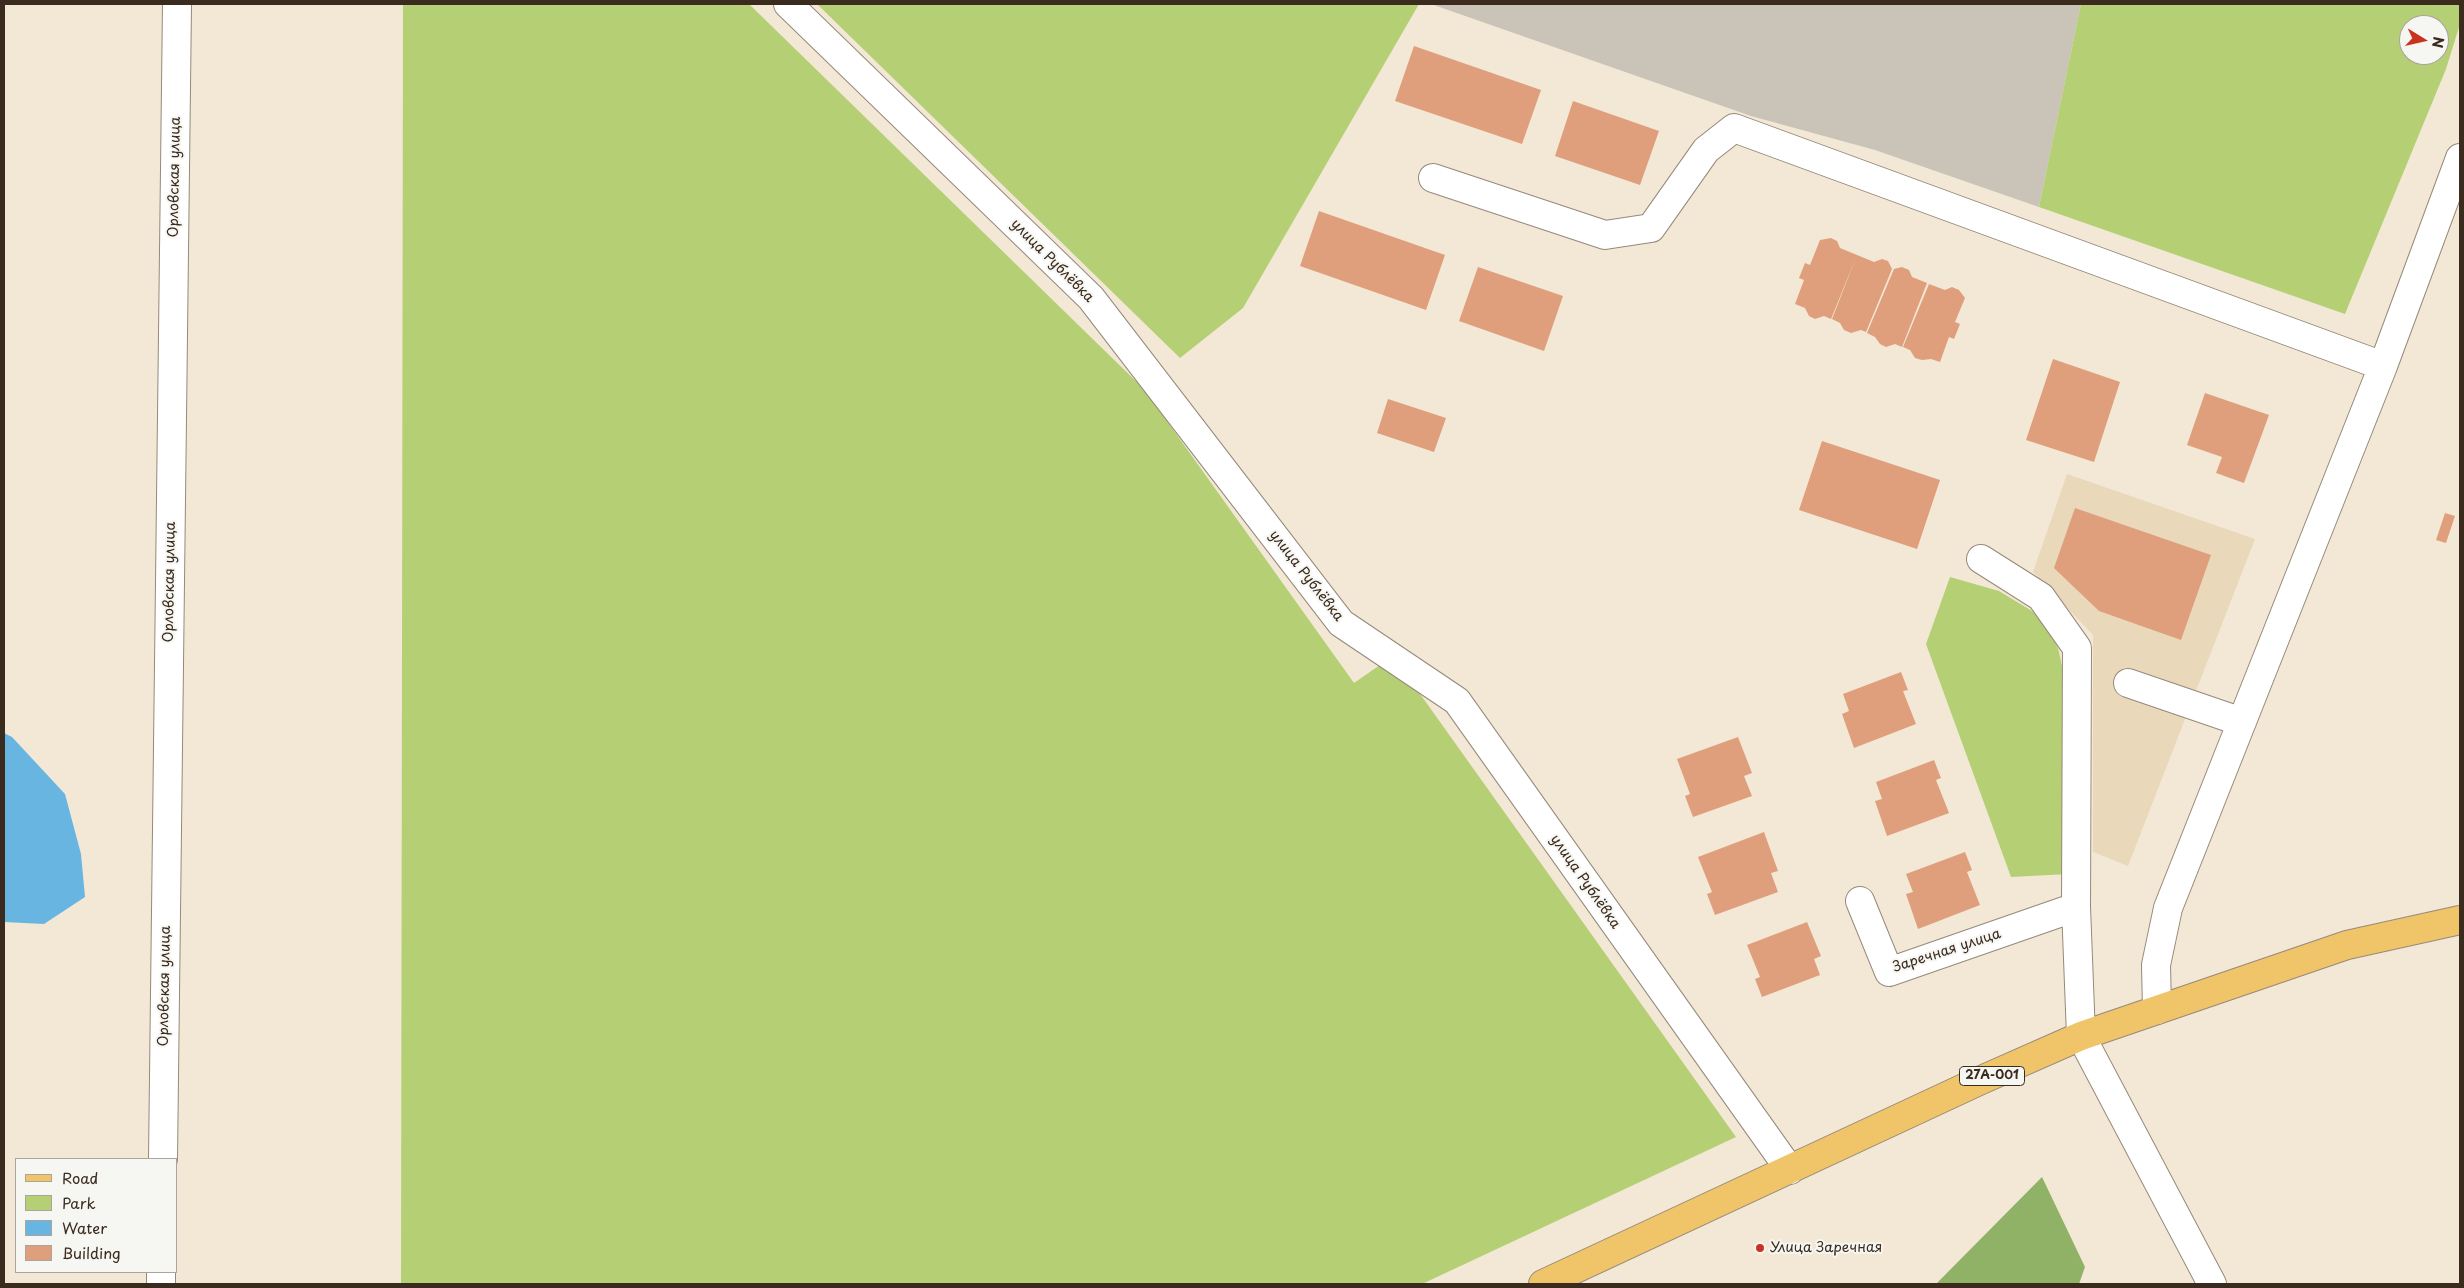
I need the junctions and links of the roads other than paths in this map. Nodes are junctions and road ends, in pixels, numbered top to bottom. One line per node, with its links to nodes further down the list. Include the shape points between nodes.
1 (177, 4): 14 (street, Орловская улица)
2 (788, 4): 15 (street, улица Рублёвка, via 1091,298 1341,624 1457,701)
3 (2460, 158): 5 (street)
4 (1433, 178): 5 (street, via 1605,235 1651,228 1706,150 1734,128)
5 (2382, 366): 8 (street)
6 (1981, 559): 10 (street, via 2041,597 2077,648)
7 (2128, 683): 8 (street)
8 (2242, 722): 12 (street, via 2168,908 2156,965)
9 (1860, 901): 10 (street, Заречная улица, via 1889,972)
10 (2076, 907): 13 (street)
11 (2460, 920): 12 (main road, 27А-001, via 2347,945)
12 (2157, 1010): 13 (main road, 27А-001)
13 (2081, 1036): 15 (main road, 27А-001); 17 (street)
14 (162, 1158)
15 (1790, 1170): 16 (main road, 27А-001)
16 (1543, 1284)
17 (2212, 1284)

